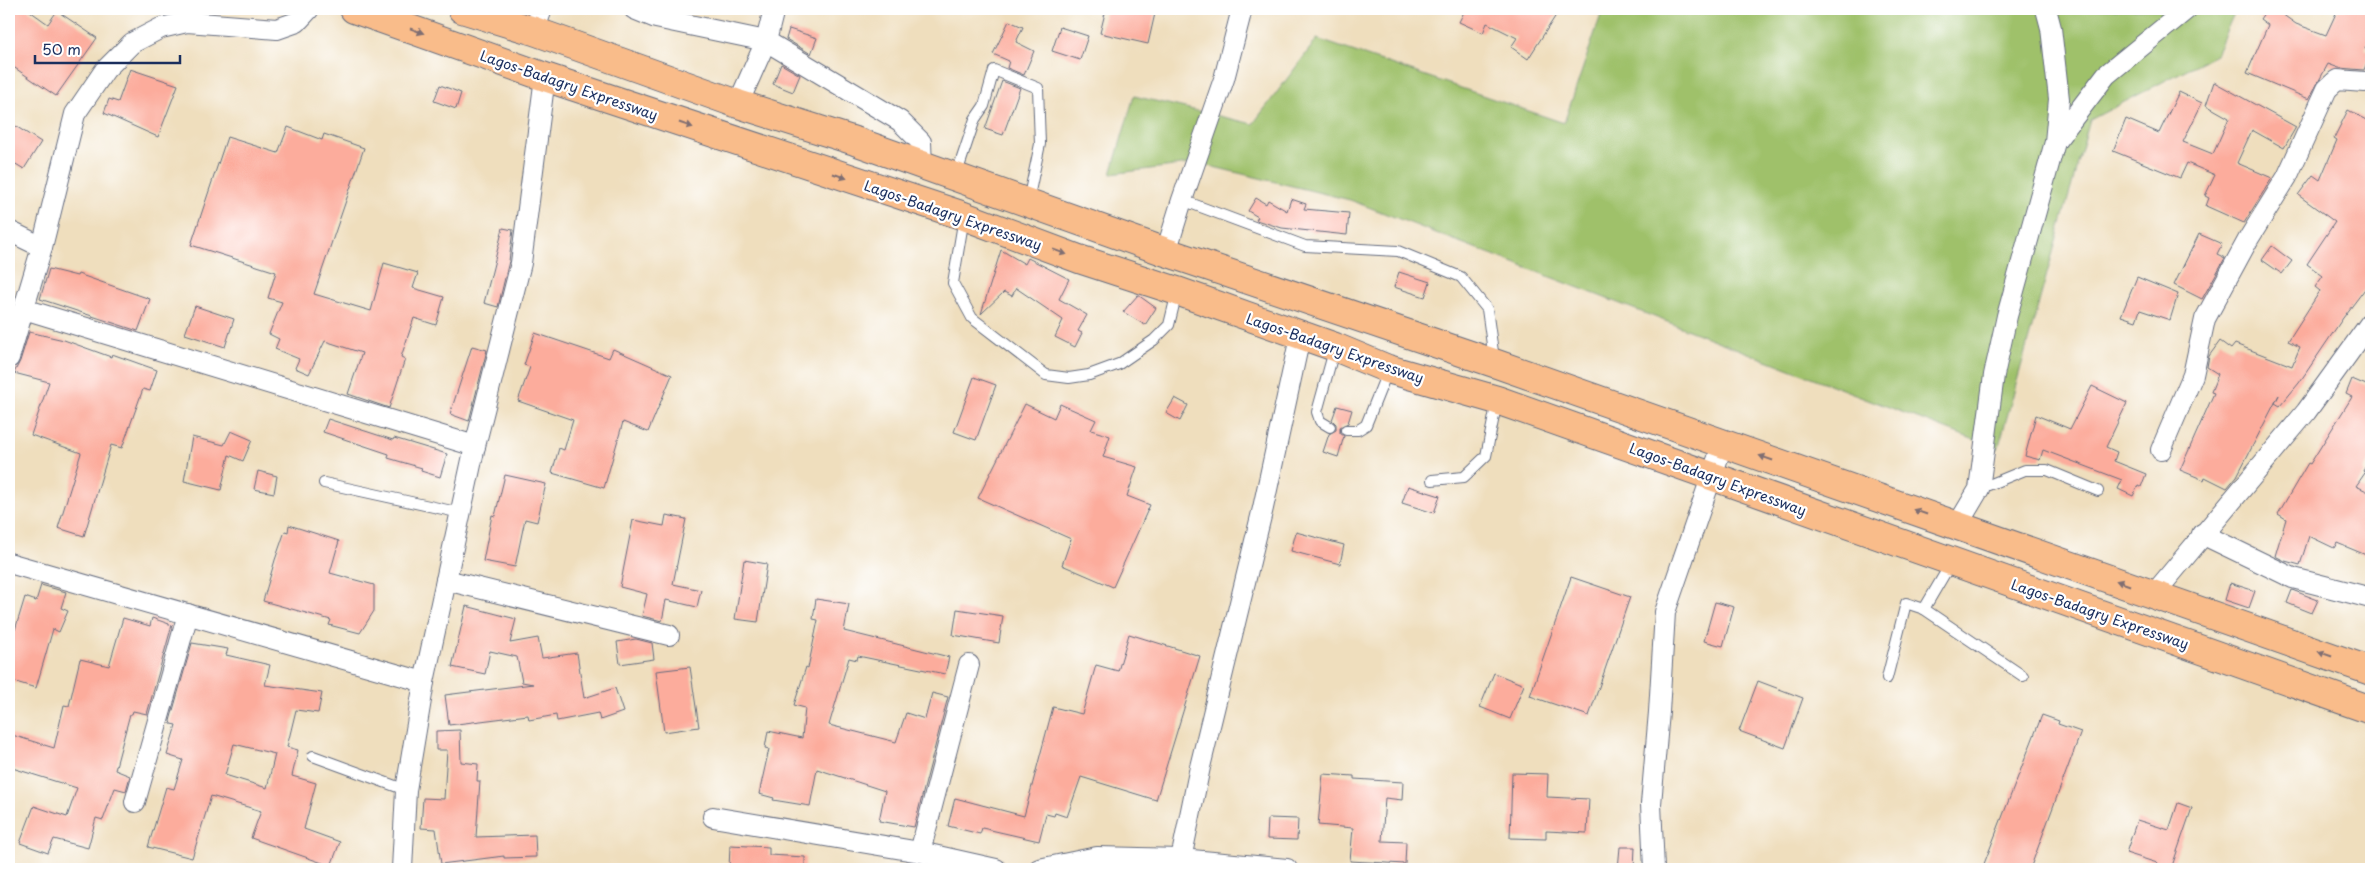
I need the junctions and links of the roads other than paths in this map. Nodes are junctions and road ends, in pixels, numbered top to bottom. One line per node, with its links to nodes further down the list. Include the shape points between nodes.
1 (309, 9): 21 (street, via 297,22 277,29 187,22 161,28 132,43 105,70 75,114)
2 (354, 9): 11 (highway, Lagos-Badagry Expressway, one-way to 11)
3 (462, 9): 9 (highway)
4 (634, 9): 10 (street, via 656,18)
5 (774, 9): 10 (street)
6 (1242, 9): 17 (street, via 1224,79)
7 (2046, 9): 14 (street, via 2059,99)
8 (2188, 9): 14 (street, via 2106,75)
9 (538, 20): 13 (highway)
10 (766, 41): 13 (street); 15 (street, via 900,121 921,142)
11 (545, 77): 19 (highway, Lagos-Badagry Expressway, one-way to 19); 35 (street, via 521,264)
12 (2371, 80): 36 (street, via 2337,80 2327,89 2287,177 2205,318 2193,374)
13 (738, 104): 15 (highway)
14 (2054, 142): 40 (street, via 1994,375)
15 (922, 167): 16 (highway)
16 (956, 176): 18 (highway); 18 (lane, via 975,118 984,106 994,70 1038,88 1040,144)
17 (1182, 200): 22 (street); 29 (lane, via 1305,246 1398,252 1460,277 1487,309)
18 (1028, 202): 22 (highway)
19 (964, 216): 23 (highway, Lagos-Badagry Expressway, one-way to 23); 23 (lane, via 953,283 972,318 1046,375 1079,377 1119,364 1154,340 1169,325)
20 (9, 231): 21 (street)
21 (42, 247): 24 (street)
22 (1166, 252): 29 (highway)
23 (1177, 291): 26 (highway, Lagos-Badagry Expressway)
24 (24, 309): 28 (street); 35 (street)
25 (2371, 322): 44 (street, via 2306,412)
26 (1300, 337): 27 (highway, Lagos-Badagry Expressway); 64 (street)
27 (1335, 348): 30 (highway, Lagos-Badagry Expressway); 32 (lane, via 1317,412 1320,421)
28 (9, 358)
29 (1494, 363): 34 (highway)
30 (1388, 370): 31 (highway, Lagos-Badagry Expressway); 33 (lane, via 1366,425 1358,430)
31 (1497, 400): 37 (highway, Lagos-Badagry Expressway); 38 (lane, via 1486,456 1464,477)
32 (1330, 427)
33 (1346, 430)
34 (1723, 443): 37 (street); 43 (highway, one-way to 34)
35 (475, 446): 42 (street)
36 (2161, 450)
37 (1712, 476): 45 (highway, Lagos-Badagry Expressway); 69 (street, via 1665,612 1651,804)
38 (1432, 480)
39 (324, 483): 42 (lane)
40 (1979, 489): 41 (lane, via 2025,470 2047,470); 43 (street)
41 (2098, 491)
42 (461, 513): 47 (street)
43 (1958, 526): 48 (highway, one-way to 43)
44 (2202, 534): 48 (street); 49 (street, via 2293,578)
45 (1951, 562): 50 (lane); 58 (highway, Lagos-Badagry Expressway)
46 (10, 570): 51 (street)
47 (446, 580): 52 (street); 57 (street)
48 (2154, 594): 54 (highway, one-way to 48)
49 (2371, 598)
50 (1924, 609): 55 (lane); 56 (lane, via 1906,603)
51 (188, 614): 57 (street); 61 (street)
52 (669, 635)
53 (969, 665): 63 (street)
54 (2371, 671)
55 (2023, 676)
56 (1887, 678)
57 (424, 682): 60 (street)
58 (2371, 710)
59 (313, 756): 60 (lane)
60 (406, 790): 65 (street)
61 (135, 802)
62 (714, 817): 63 (street)
63 (920, 852): 66 (street)
64 (1181, 859): 67 (street, via 1097,857); 68 (street)
65 (402, 869)
66 (996, 869)
67 (1039, 869)
68 (1287, 869)
69 (1654, 869)

